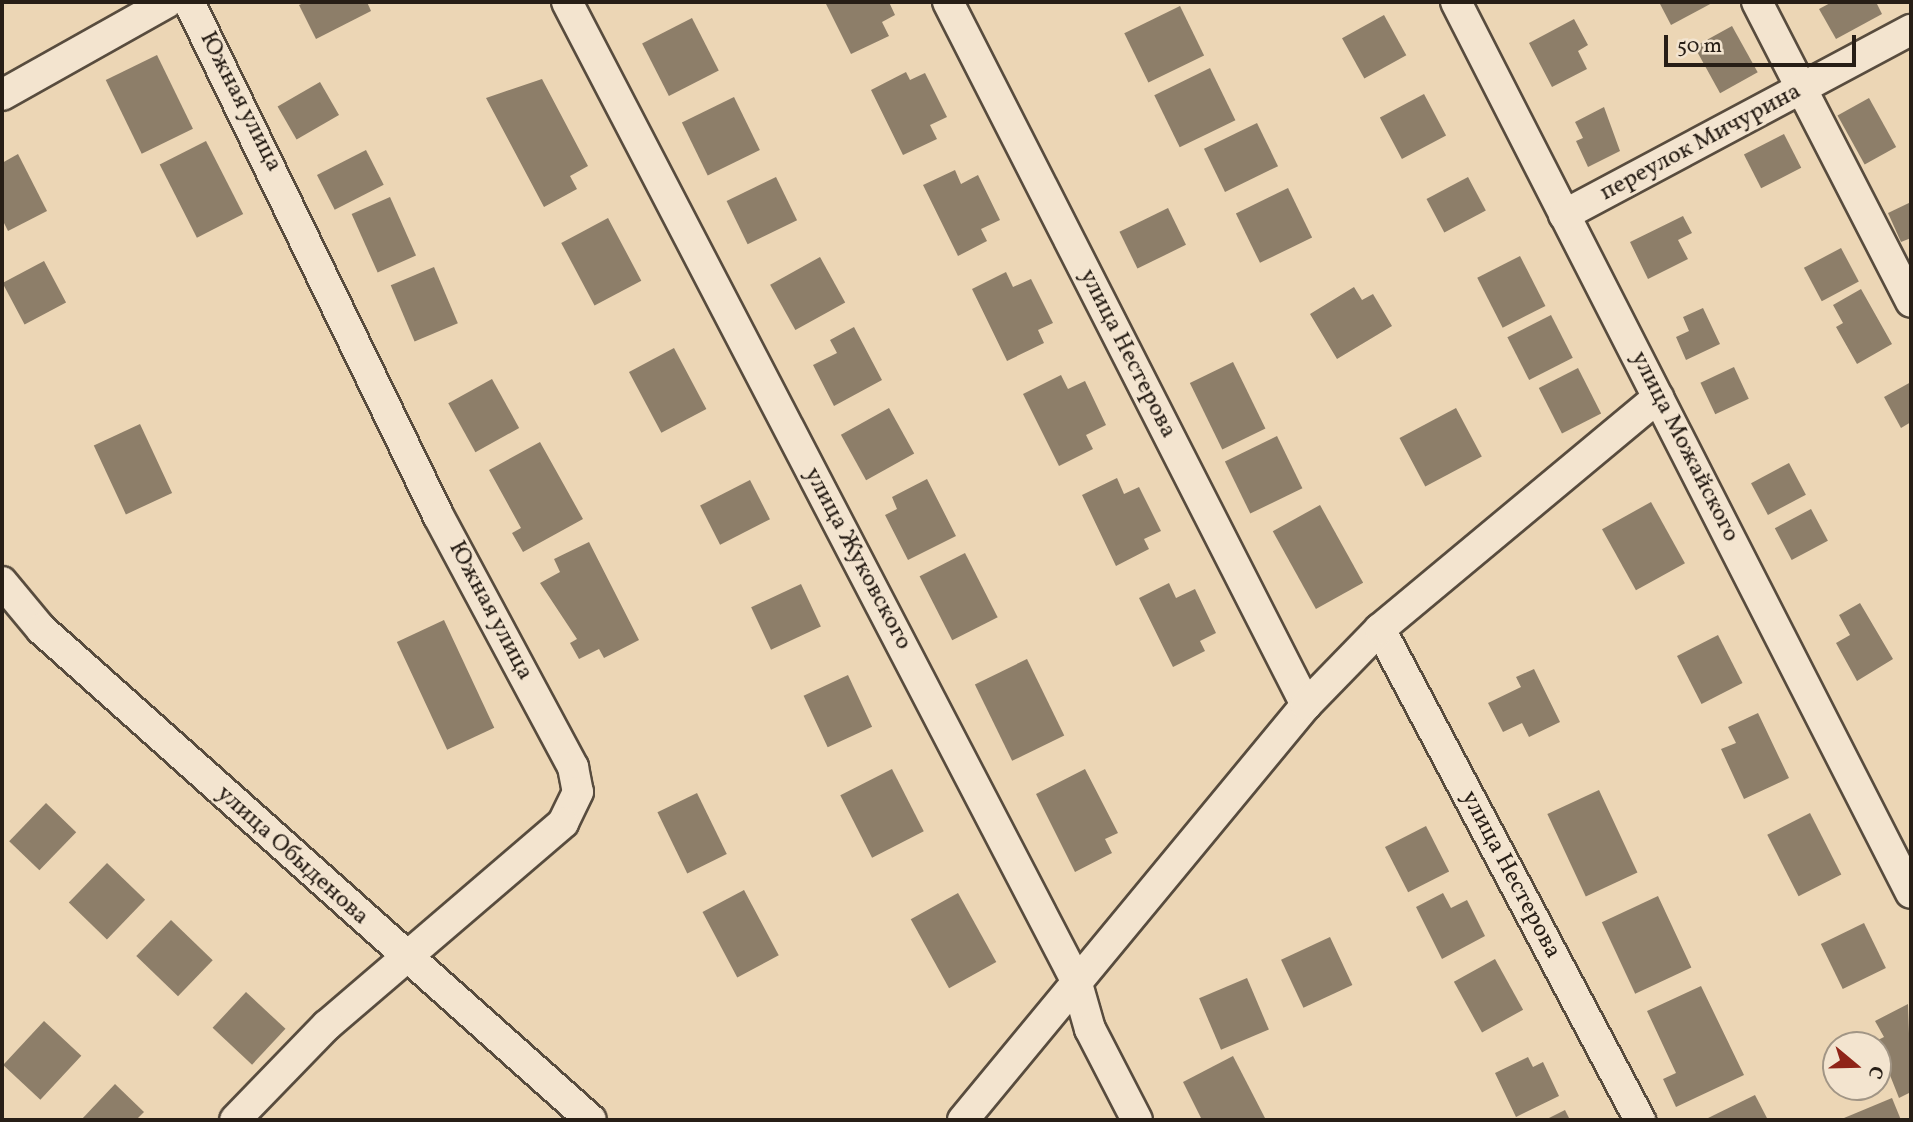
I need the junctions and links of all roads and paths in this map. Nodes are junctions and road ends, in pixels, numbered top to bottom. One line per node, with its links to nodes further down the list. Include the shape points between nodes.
1 (168, 2): 9 (street)
2 (189, 2): 17 (street, Южная улица, via 439,517 573,767 578,792 563,823)
3 (566, 2): 18 (street, улица Жуковского)
4 (948, 2): 15 (street, улица Нестерова)
5 (1456, 2): 10 (street, улица Можайского)
6 (1757, 2): 8 (street)
7 (1911, 30): 8 (street, переулок Мичурина)
8 (1803, 90): 10 (street, переулок Мичурина); 11 (street)
9 (2, 95)
10 (1564, 215): 12 (street, улица Можайского)
11 (1911, 302)
12 (1658, 397): 14 (street); 16 (street, улица Можайского)
13 (2, 582): 17 (street, улица Обыденова, via 41,629)
14 (1380, 629): 15 (street); 23 (street, улица Нестерова)
15 (1306, 705): 18 (street)
16 (1911, 893)
17 (405, 957): 19 (street, Южная улица, via 327,1025); 20 (street, улица Обыденова)
18 (1076, 981): 21 (street); 22 (street, улица Жуковского, via 1090,1029)
19 (235, 1120)
20 (591, 1120)
21 (963, 1120)
22 (1137, 1120)
23 (1640, 1120)

